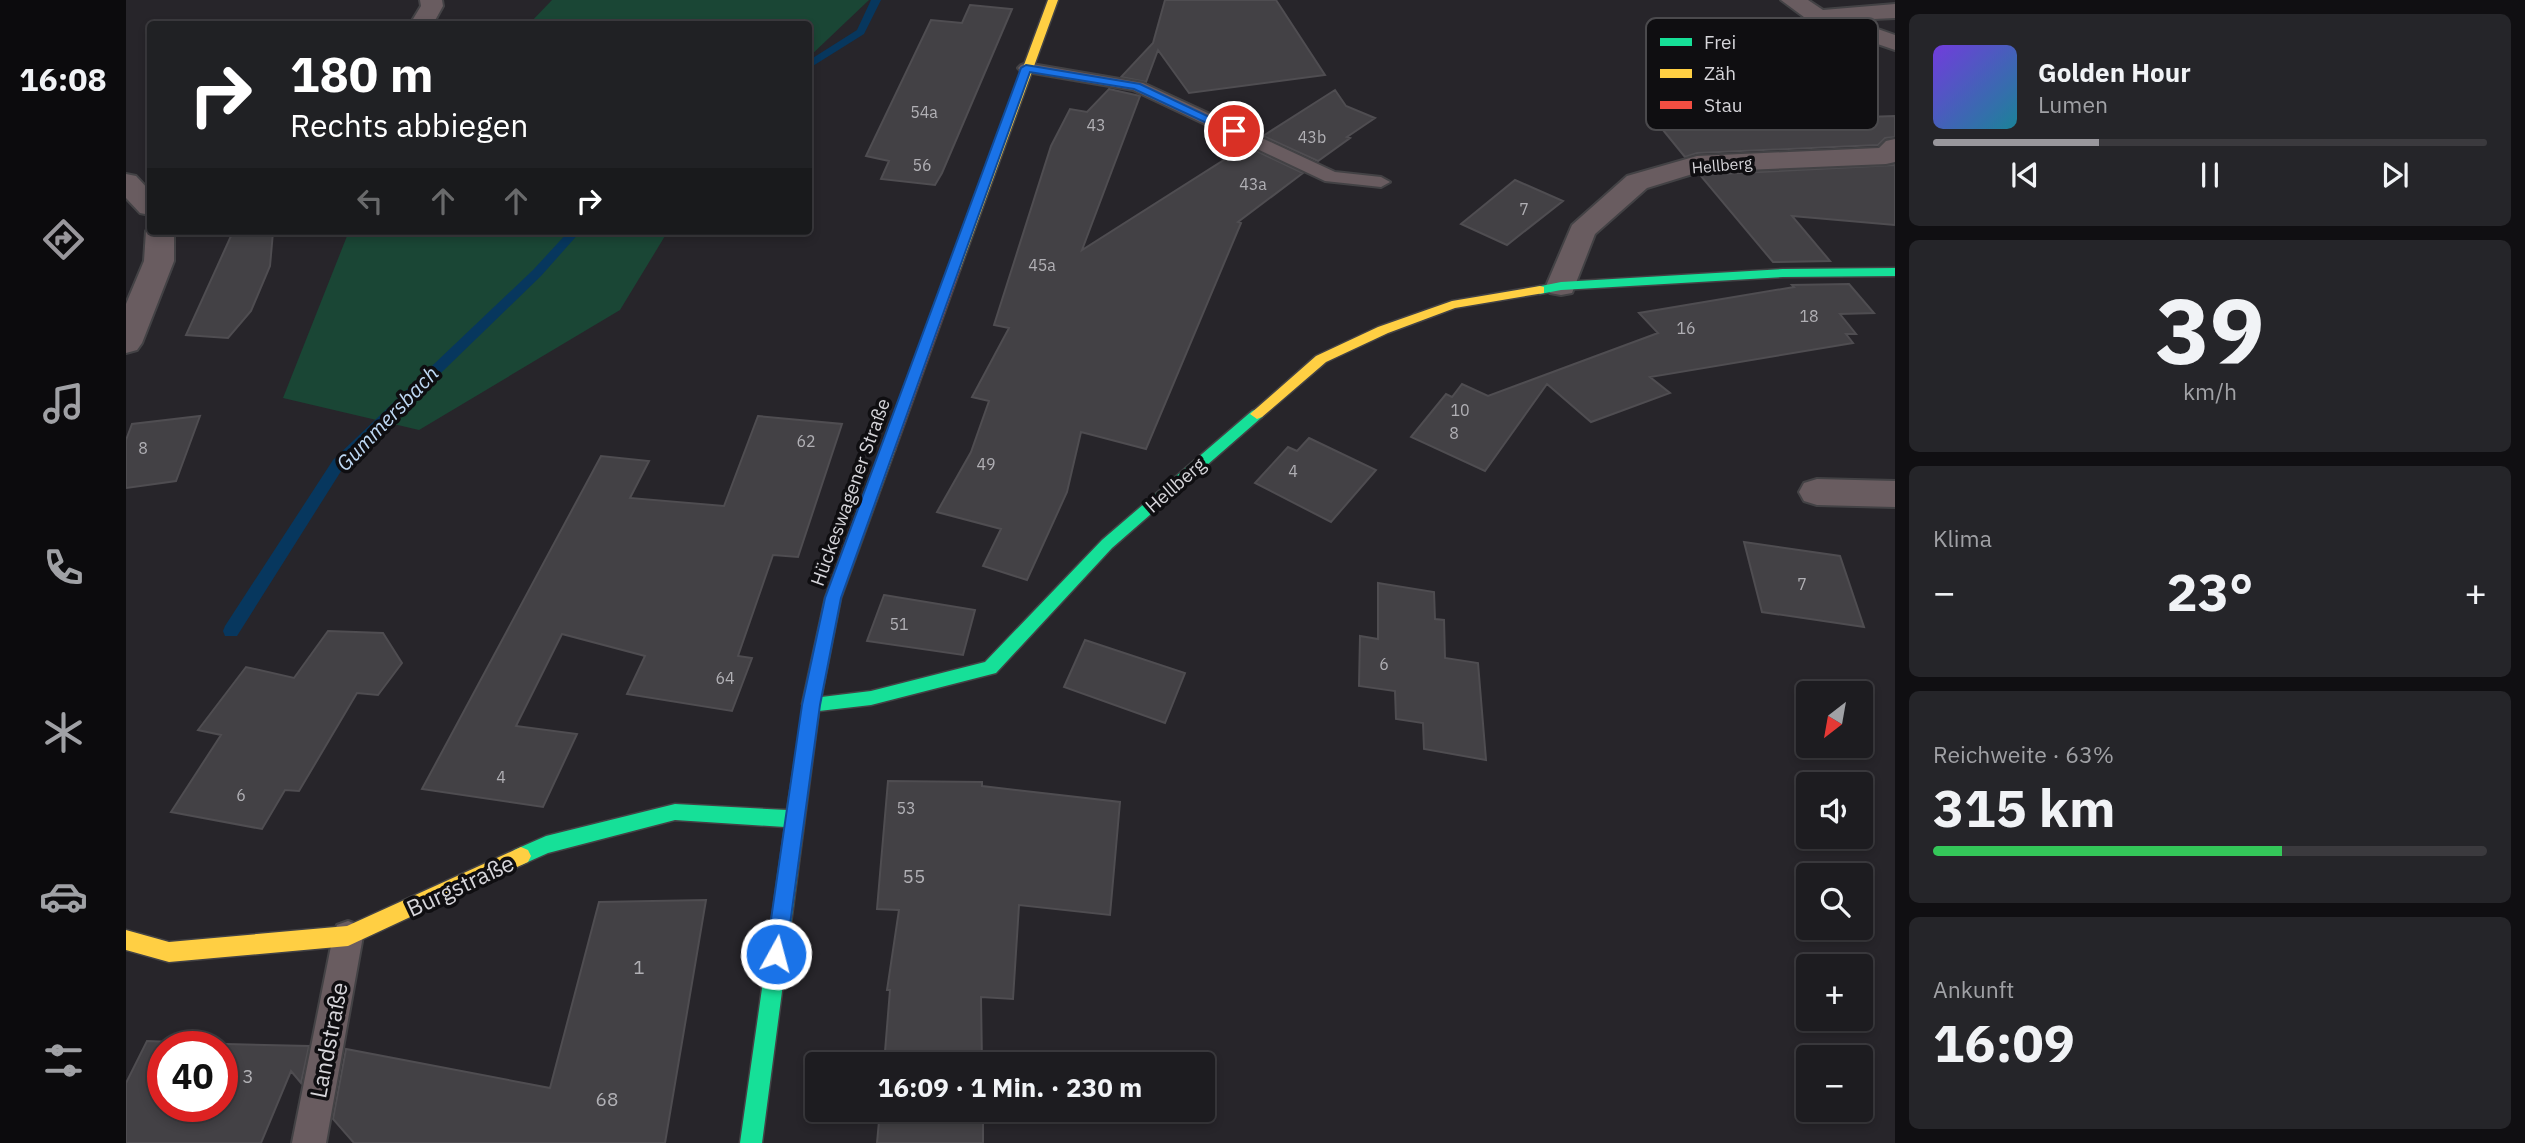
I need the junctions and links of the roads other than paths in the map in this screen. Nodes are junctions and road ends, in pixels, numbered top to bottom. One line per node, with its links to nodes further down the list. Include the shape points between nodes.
1 (431, 0): 7 (street)
2 (1053, 0): 10 (street, Hückeswagener Straße)
3 (1792, 0): 5 (street)
4 (1895, 11): 5 (street)
5 (1816, 15): 6 (street)
6 (1824, 18)
7 (424, 21)
8 (1878, 37): 9 (street)
9 (1895, 43)
10 (1026, 68): 13 (lane, via 1137,86 1331,177); 21 (street, Hückeswagener Straße, via 833,598)
11 (1895, 147): 17 (street, Hellberg, via 1886,156 1697,164 1637,182 1583,230)
12 (126, 182): 14 (street)
13 (1381, 182)
14 (147, 204)
15 (159, 235): 18 (street, via 159,261)
16 (1895, 272): 17 (street, Hellberg, via 1783,273)
17 (1560, 286): 21 (street, Hellberg, via 1452,305 1321,359 1107,544 990,668 871,698)
18 (126, 343)
19 (1817, 492): 20 (street)
20 (1895, 494)
21 (811, 705): 22 (street, Hückeswagener Straße)
22 (794, 819): 23 (street, Burgstraße, via 676,811 546,845); 26 (street, Hückeswagener Straße)
23 (348, 936): 24 (street, Burgstraße, via 169,952); 25 (lane, Landstraße)
24 (126, 940)
25 (309, 1143)
26 (751, 1143)

